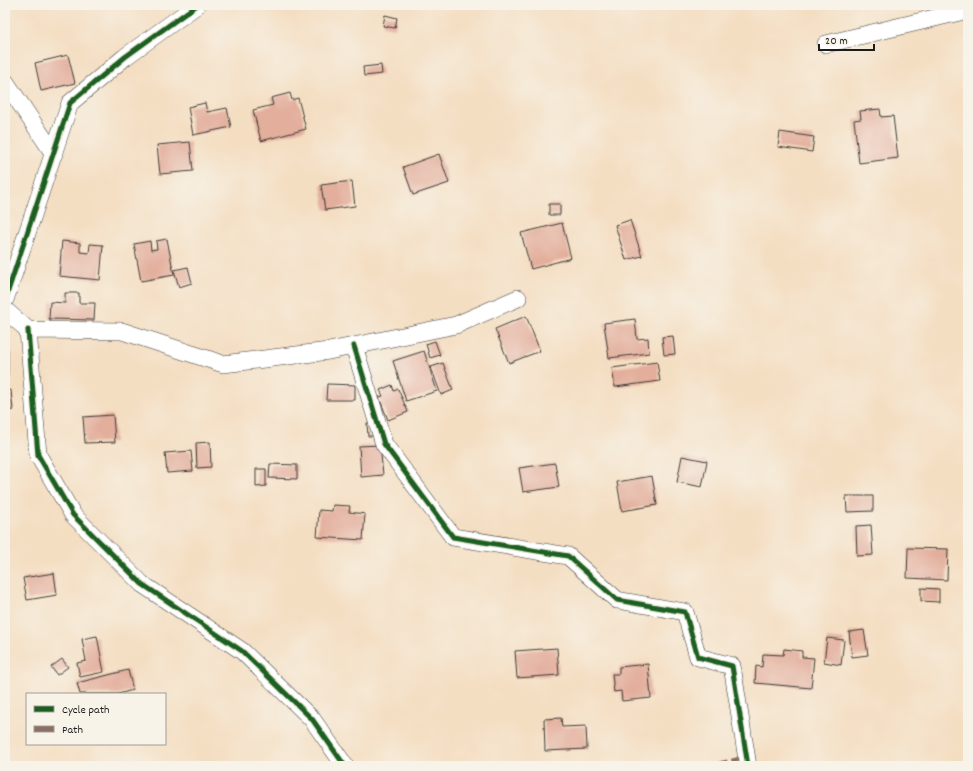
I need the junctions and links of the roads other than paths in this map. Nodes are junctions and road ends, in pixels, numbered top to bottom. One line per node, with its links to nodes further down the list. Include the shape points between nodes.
1 (197, 5): 5 (street, via 125,57 70,103)
2 (965, 8): 3 (street)
3 (826, 44)
4 (5, 81): 5 (street)
5 (54, 154): 7 (street)
6 (518, 298): 10 (street, via 456,325)
7 (5, 300)
8 (5, 310): 9 (street)
9 (28, 330): 10 (street, via 122,331 223,364); 11 (street, via 38,455 73,515 142,584 242,651 312,719)
10 (354, 346): 12 (street, via 384,444 453,537 568,556 617,600 685,612 698,657 732,666)
11 (345, 766)
12 (748, 766)

